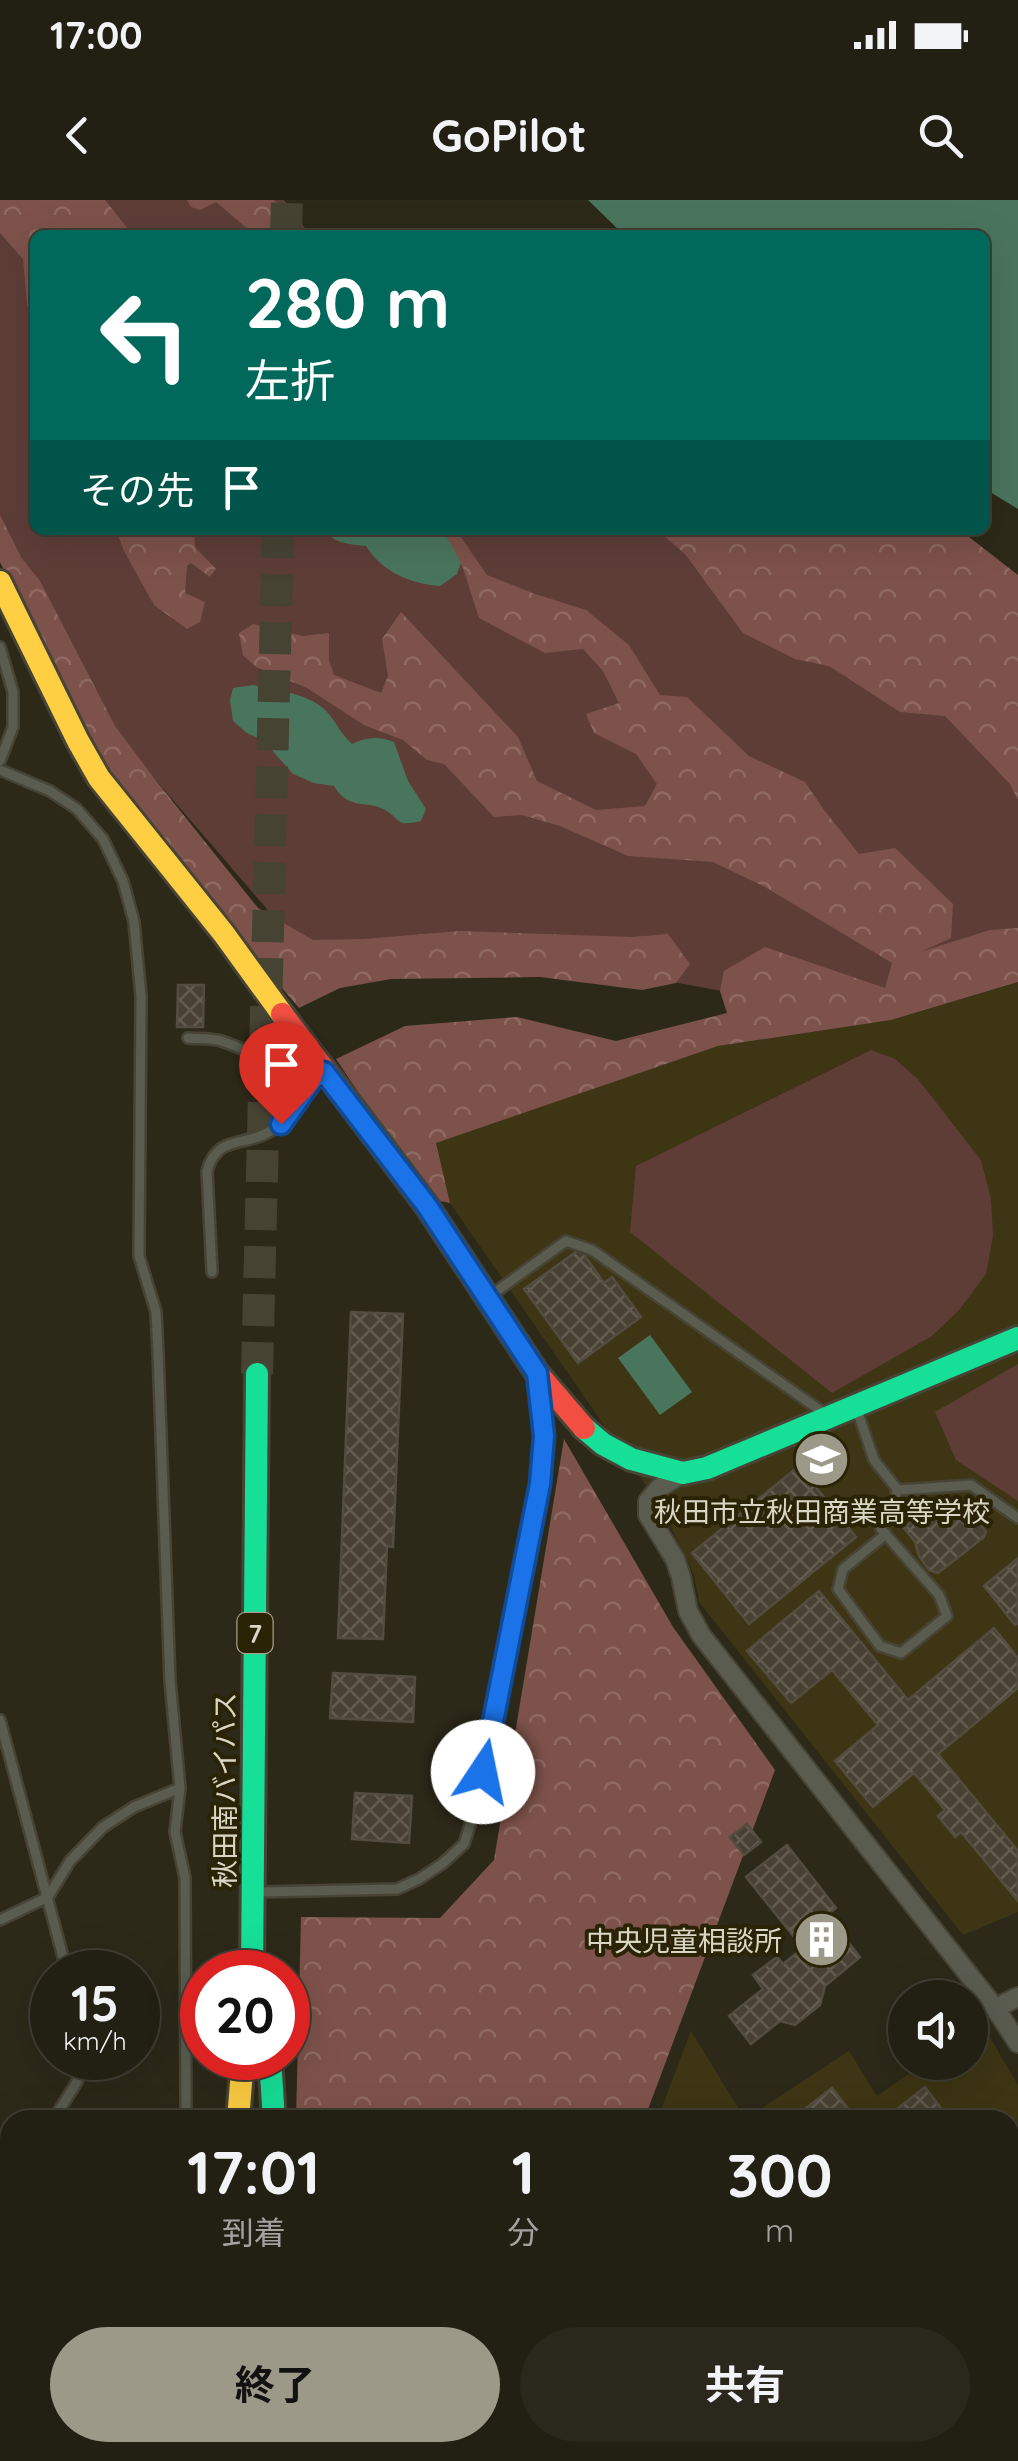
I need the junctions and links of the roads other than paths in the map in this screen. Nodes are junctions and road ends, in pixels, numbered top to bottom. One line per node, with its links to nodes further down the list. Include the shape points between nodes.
1 (0, 582): 6 (main road, via 99,778 224,934)
2 (0, 648): 3 (lane, via 14,692 13,727)
3 (0, 761)
4 (0, 770): 19 (lane, via 77,809 103,838 134,922 142,996 138,1256 156,1312)
5 (188, 1038): 6 (lane, via 216,1039 298,1076)
6 (318, 1076): 7 (lane, via 281,1124 211,1157); 8 (main road, via 427,1206)
7 (212, 1272)
8 (488, 1298): 10 (main road); 13 (lane, via 566,1241 592,1250)
9 (1018, 1338): 12 (main road)
10 (537, 1373): 14 (main road, via 603,1444); 20 (lane, via 544,1436 540,1484 464,1844 397,1889)
11 (257, 1374): 20 (main road, 秋田南バイパス / 7)
12 (856, 1408): 13 (main road); 15 (lane, via 874,1460)
13 (830, 1418): 14 (main road)
14 (683, 1473): 26 (street, via 648,1501 648,1515 675,1559 700,1635)
15 (898, 1490): 16 (lane, via 970,1485); 17 (lane, via 882,1529)
16 (1018, 1518)
17 (886, 1534): 17 (lane, via 939,1595 947,1616 901,1652 880,1646 838,1589 842,1569)
18 (0, 1720): 21 (lane)
19 (180, 1788): 21 (lane, via 103,1827); 32 (lane, via 175,1832 185,1878)
20 (254, 1892): 24 (main road, 秋田南バイパス / 7)
21 (48, 1897): 22 (lane); 23 (lane)
22 (0, 1920)
23 (62, 1950)
24 (253, 1950)
25 (1017, 2000): 26 (street)
26 (995, 2008): 27 (street)
27 (1018, 2044)
28 (77, 2080): 31 (lane)
29 (241, 2080): 33 (main road)
30 (272, 2080): 34 (main road)
31 (59, 2110)
32 (186, 2110)
33 (239, 2110)
34 (274, 2110)

